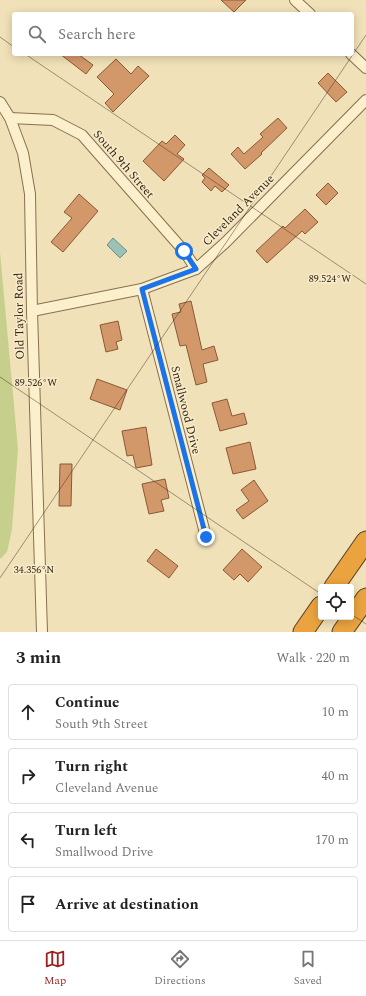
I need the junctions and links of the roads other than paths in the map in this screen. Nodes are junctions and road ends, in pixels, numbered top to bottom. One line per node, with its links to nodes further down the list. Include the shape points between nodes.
1 (295, 0): 2 (street)
2 (308, 12)
3 (353, 56): 4 (street)
4 (366, 68)
5 (366, 100): 8 (street, Cleveland Avenue, via 226,242)
6 (0, 102): 7 (street, Old Taylor Road)
7 (10, 118): 8 (street, South 9th Street, via 53,120 82,136 179,246); 10 (street, Old Taylor Road, via 23,153 30,194)
8 (196, 269): 9 (street, Cleveland Avenue)
9 (142, 289): 10 (street, Cleveland Avenue); 11 (street, Smallwood Drive)
10 (32, 311): 16 (street, Old Taylor Road)
11 (206, 537)
12 (366, 541): 13 (highway)
13 (336, 584)
14 (366, 598): 18 (highway)
15 (318, 610): 17 (highway)
16 (42, 632)
17 (303, 632)
18 (342, 632)

